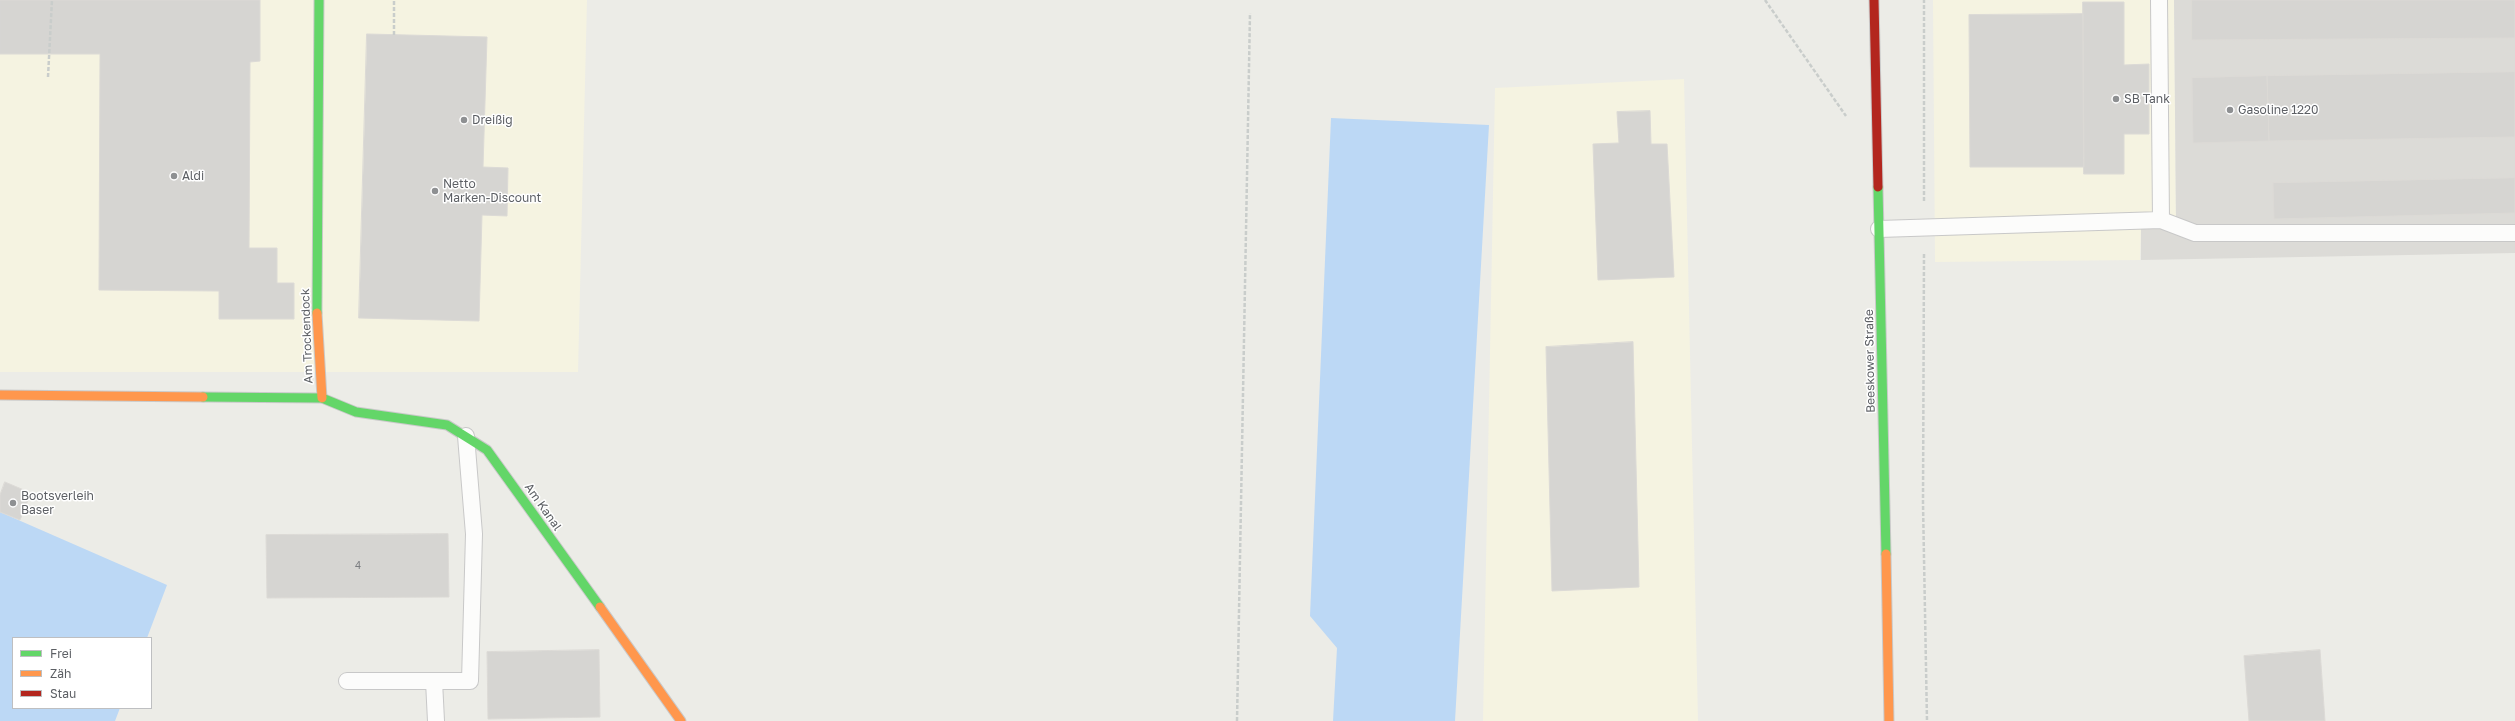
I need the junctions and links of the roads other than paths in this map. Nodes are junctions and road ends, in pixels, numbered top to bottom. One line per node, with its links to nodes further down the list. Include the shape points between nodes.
1 (320, 0): 8 (street, Am Trockendock, via 316,336)
2 (1874, 0): 5 (street, Beeskower Straße)
3 (2159, 0): 4 (lane)
4 (2161, 220): 5 (lane); 6 (lane, via 2195,233)
5 (1879, 229): 14 (street, Beeskower Straße)
6 (2515, 233)
7 (0, 395): 8 (street, Am Trockendock)
8 (322, 398): 9 (street, Am Kanal, via 356,412 447,425)
9 (466, 436): 11 (lane, via 474,534 470,681); 13 (street, Am Kanal, via 487,450)
10 (347, 681): 11 (lane)
11 (434, 681): 12 (lane)
12 (436, 721)
13 (681, 721)
14 (1889, 721)

